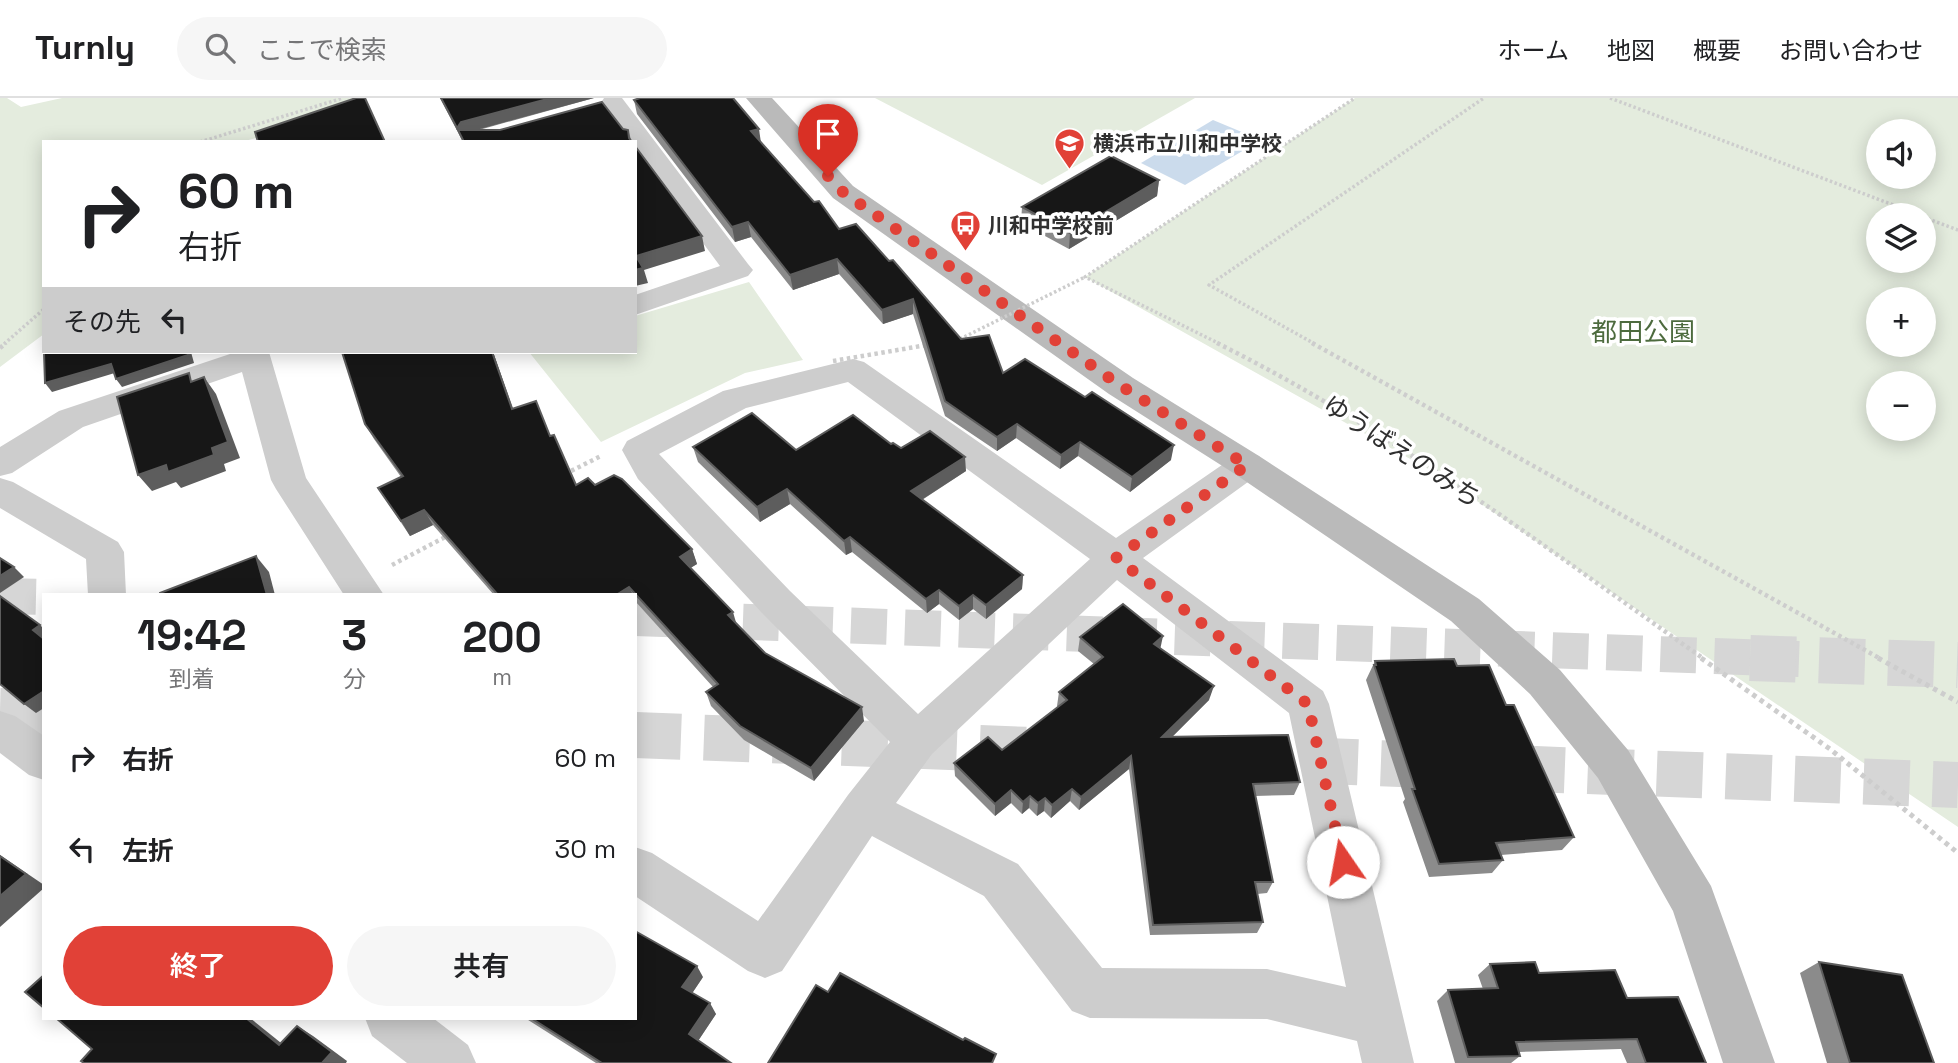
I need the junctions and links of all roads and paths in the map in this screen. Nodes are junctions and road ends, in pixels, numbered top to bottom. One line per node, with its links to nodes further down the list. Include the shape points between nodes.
1 (343, 98): 7 (path)
2 (758, 98): 21 (street, via 843,192 1121,386)
3 (1355, 98): 11 (path)
4 (1484, 98): 28 (path, via 1209,285)
5 (1610, 98): 8 (path)
6 (611, 104): 12 (street, via 738,270)
7 (206, 140)
8 (1887, 203)
9 (1936, 222): 10 (path)
10 (1958, 230)
11 (1085, 277): 14 (path, bridge, via 964,339); 33 (path, ゆうばえのみち, via 1292,380 1502,516 1830,748)
12 (637, 305)
13 (42, 311): 16 (path)
14 (950, 341)
15 (937, 343): 18 (path, bridge)
16 (0, 348)
17 (253, 354): 20 (street, via 71,419); 26 (street, via 289,480)
18 (821, 363)
19 (613, 449): 22 (path)
20 (0, 464)
21 (1247, 465): 25 (street); 38 (street, via 1465,610 1545,682 1613,764 1694,902)
22 (564, 475)
23 (0, 491): 27 (street, via 105,552)
24 (455, 532): 26 (path)
25 (1116, 558): 30 (street); 30 (street, via 853,370 735,399 639,450 650,470); 36 (street, via 1308,704)
26 (361, 589)
27 (107, 593)
28 (1958, 702)
29 (0, 729): 31 (street)
30 (917, 741): 32 (street)
31 (42, 760)
32 (864, 809): 34 (street, via 765,954); 36 (street, via 1001,880 1090,993 1267,994)
33 (1958, 853)
34 (637, 870)
35 (393, 1020): 37 (street)
36 (1383, 1041)
37 (450, 1063)
38 (1749, 1063)

